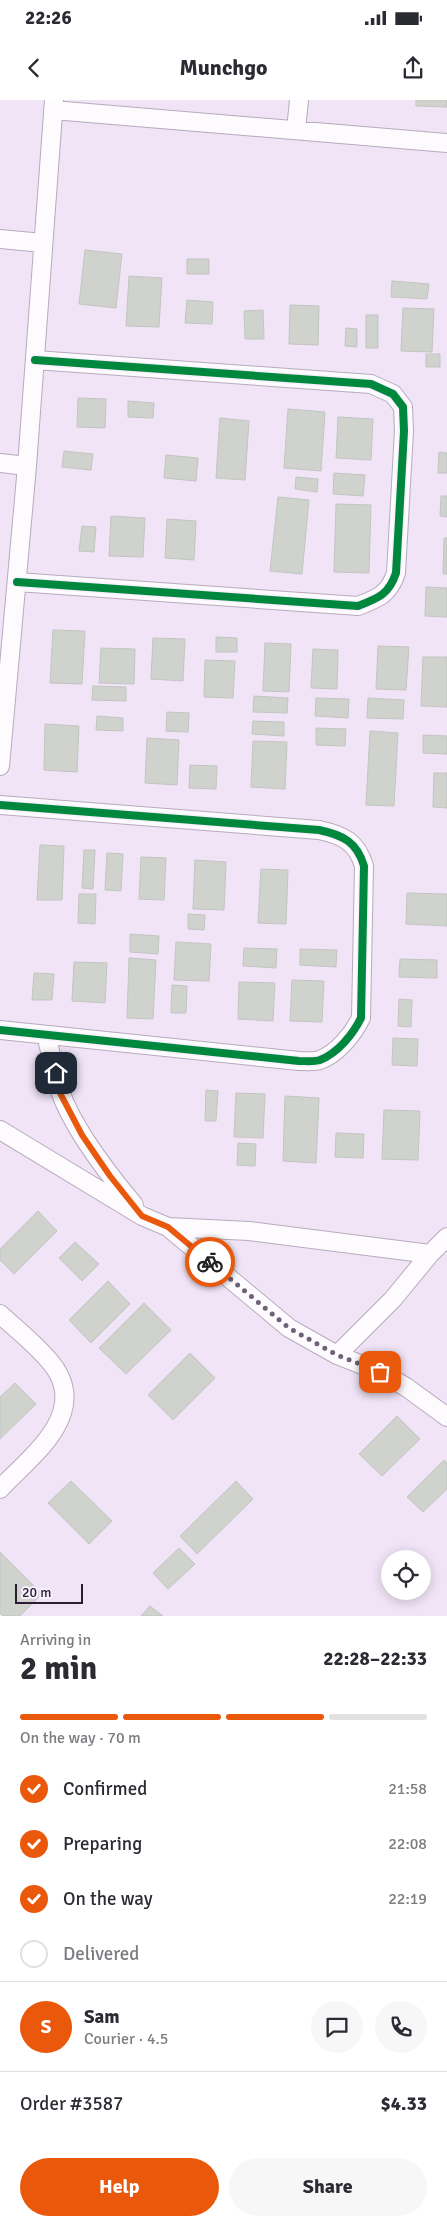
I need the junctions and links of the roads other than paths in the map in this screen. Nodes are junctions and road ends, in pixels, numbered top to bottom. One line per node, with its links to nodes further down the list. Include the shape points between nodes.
1 (299, 100): 3 (street)
2 (54, 105): 3 (street); 6 (street)
3 (296, 130): 4 (street)
4 (447, 143)
5 (0, 239): 6 (street)
6 (43, 243): 7 (street)
7 (35, 360): 9 (street); 10 (street, via 371,384 393,394 402,407 404,431 396,573 391,587 377,599 358,606)
8 (0, 463): 9 (street)
9 (27, 466): 10 (street)
10 (17, 582): 11 (street)
11 (3, 693): 12 (street)
12 (0, 766)
13 (0, 805): 15 (street, via 319,830 336,833 348,840 360,853 364,866 361,1018 353,1034 319,1060 299,1061)
14 (0, 1030): 15 (street)
15 (46, 1035): 17 (street, via 60,1093 82,1135)
16 (0, 1130): 17 (street)
17 (142, 1216): 18 (street)
18 (168, 1227): 20 (street, via 258,1232); 22 (street, via 289,1328)
19 (447, 1237): 20 (street)
20 (430, 1254): 22 (street, via 393,1299)
21 (0, 1314): 24 (street, via 51,1363 59,1374 66,1396 56,1429)
22 (337, 1355): 23 (street, via 380,1372)
23 (447, 1418)
24 (0, 1489)

